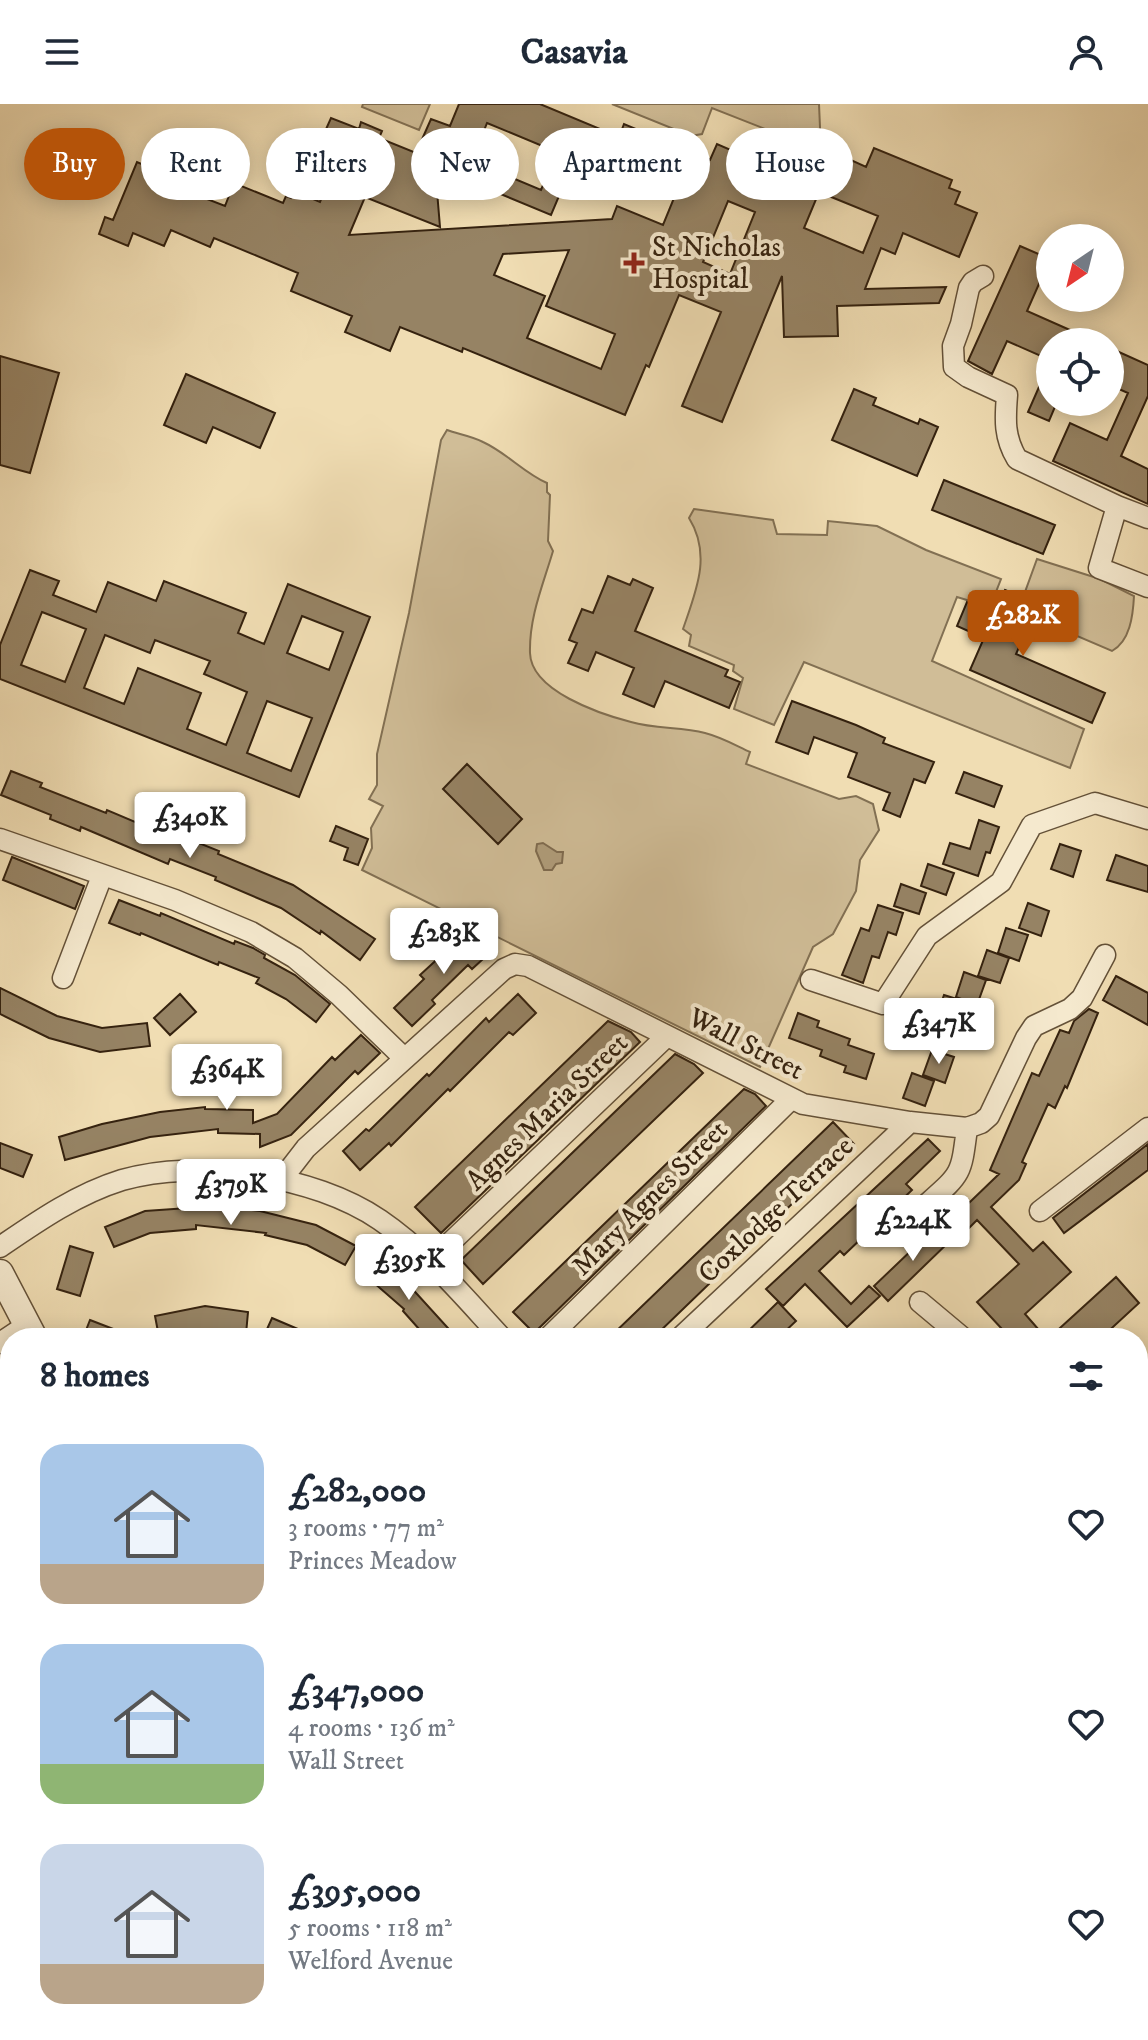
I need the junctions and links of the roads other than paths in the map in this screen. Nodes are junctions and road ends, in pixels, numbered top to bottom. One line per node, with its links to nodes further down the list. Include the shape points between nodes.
1 (983, 276): 2 (street, via 969,288 953,346 954,367 1007,395 1005,426 1017,459)
2 (1117, 506): 3 (street); 4 (street, via 1099,568)
3 (1148, 518)
4 (1148, 587)
5 (1148, 819): 10 (street, via 1095,803 1032,825 1001,882 927,936 883,1004)
6 (0, 839): 7 (street)
7 (102, 876): 9 (street); 12 (street, via 212,914 295,958)
8 (1105, 955): 15 (street, via 1082,998 1034,1026 989,1116)
9 (63, 978)
10 (811, 980)
11 (667, 1036): 12 (street, Wall Street, via 515,964); 13 (street, Wall Street); 21 (street, Agnes Maria Street)
12 (404, 1058): 17 (street, via 306,1148)
13 (791, 1099): 14 (street, Wall Street); 26 (street, Mary Agnes Street)
14 (910, 1122): 15 (street, Wall Street); 27 (street, Coxlodge Terrace)
15 (967, 1128): 18 (street, via 962,1168)
16 (1148, 1128): 19 (street)
17 (282, 1179): 20 (street, via 212,1171 124,1180 88,1193); 21 (street, via 377,1218)
18 (927, 1204)
19 (1040, 1211)
20 (0, 1247)
21 (431, 1261): 25 (street)
22 (0, 1273): 24 (street)
23 (920, 1302): 28 (street)
24 (28, 1328)
25 (493, 1328)
26 (558, 1328)
27 (691, 1328)
28 (951, 1328)

